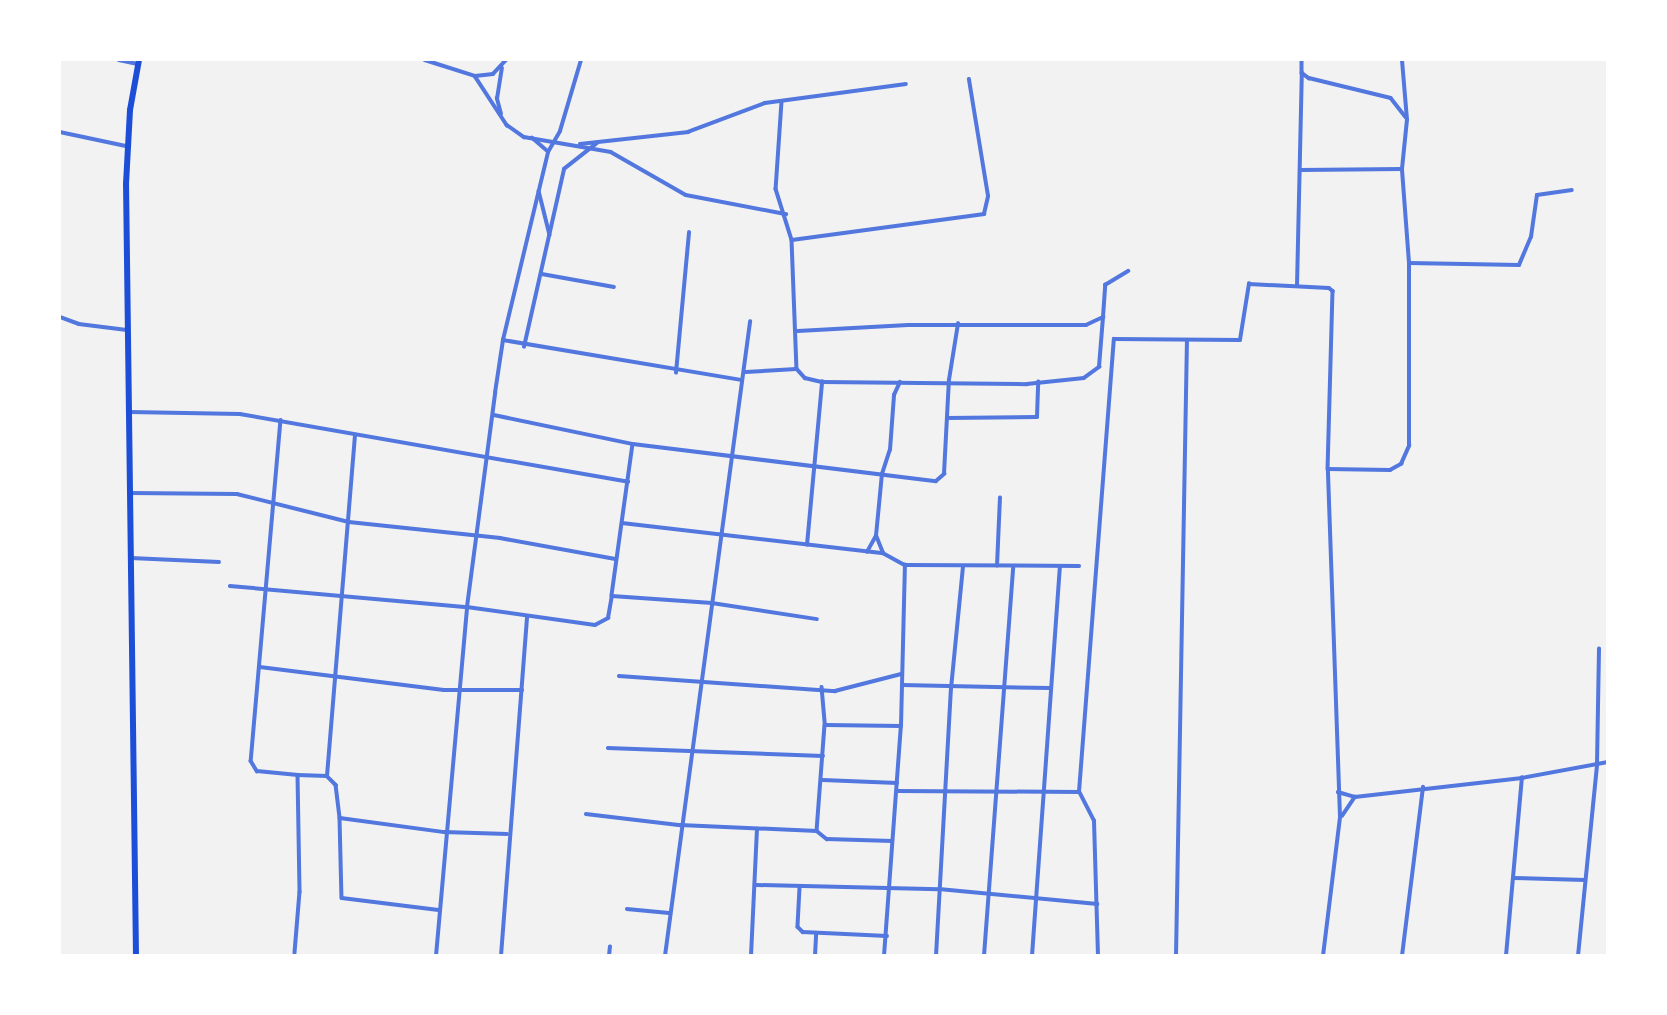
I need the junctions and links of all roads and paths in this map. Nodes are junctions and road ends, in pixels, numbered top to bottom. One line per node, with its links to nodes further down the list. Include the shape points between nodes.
1 (120, 60): 7 (street)
2 (425, 60): 10 (street)
3 (506, 60): 8 (street)
4 (581, 60): 18 (street)
5 (1302, 60): 9 (street)
6 (1402, 60): 15 (street)
7 (139, 62): 21 (main road)
8 (502, 68): 10 (street, via 493,75); 14 (street, via 497,99)
9 (1302, 73): 15 (street, via 1338,87 1391,98); 25 (street)
10 (475, 76): 14 (street)
11 (970, 80): 31 (street, via 988,196 984,214)
12 (906, 83): 13 (street)
13 (782, 102): 19 (street, via 765,103 688,132); 28 (street, via 775,177)
14 (502, 118): 17 (street, via 515,132)
15 (1407, 120): 24 (street)
16 (60, 132): 21 (street)
17 (532, 138): 18 (street); 23 (street)
18 (554, 141): 20 (street); 23 (street)
19 (601, 141): 20 (street); 22 (street)
20 (574, 144): 22 (street)
21 (126, 146): 41 (main road)
22 (590, 148): 28 (street, via 611,152 681,193); 30 (street, via 564,169)
23 (548, 152): 26 (street)
24 (1402, 169): 25 (street); 32 (street)
25 (1300, 170): 35 (street)
26 (538, 186): 30 (street); 45 (street)
27 (1572, 190): 32 (street, via 1536,195 1531,237 1519,265)
28 (786, 214): 31 (street)
29 (689, 233): 50 (street)
30 (550, 235): 34 (street)
31 (792, 240): 42 (street)
32 (1409, 263): 64 (street, via 1406,457 1390,470)
33 (1128, 271): 38 (street, via 1105,285)
34 (541, 274): 36 (street); 47 (street)
35 (1297, 286): 46 (street, via 1249,284 1242,339); 64 (street, via 1324,286 1333,291)
36 (614, 287)
37 (60, 317): 41 (street)
38 (1103, 317): 40 (street, via 1086,325); 43 (street)
39 (750, 322): 49 (street)
40 (958, 324): 42 (street); 52 (street)
41 (127, 330): 56 (main road)
42 (798, 331): 48 (street)
43 (1102, 338): 44 (street); 55 (street, via 1100,367 1094,375)
44 (1114, 339): 46 (street); 126 (street)
45 (503, 340): 47 (street); 57 (street)
46 (1186, 341): 166 (street)
47 (524, 347): 50 (street)
48 (797, 369): 49 (street); 53 (street, via 808,380)
49 (746, 372): 51 (street)
50 (676, 373): 51 (street)
51 (741, 380): 62 (street)
52 (949, 380): 54 (street); 55 (street); 58 (street)
53 (822, 382): 54 (street); 65 (street)
54 (901, 382): 66 (street, via 894,395 890,450)
55 (1038, 382): 58 (street, via 1037,417)
56 (128, 412): 59 (street, via 240,414); 68 (main road)
57 (494, 415): 61 (street); 63 (street)
58 (947, 418): 66 (street, via 941,479)
59 (281, 420): 60 (street); 70 (street)
60 (355, 436): 63 (street); 71 (street)
61 (633, 444): 62 (street); 67 (street)
62 (734, 458): 65 (street); 73 (street)
63 (489, 460): 67 (street); 75 (street)
64 (1328, 469): 127 (street)
65 (813, 470): 66 (street); 76 (street)
66 (882, 474): 74 (street)
67 (628, 482): 72 (street)
68 (130, 493): 70 (street, via 237,494); 79 (main road)
69 (1000, 498): 84 (street)
70 (275, 503): 71 (street); 89 (street)
71 (349, 522): 75 (street); 90 (street)
72 (622, 523): 73 (street); 80 (street)
73 (721, 534): 76 (street); 92 (street)
74 (876, 536): 77 (street); 78 (street)
75 (476, 537): 80 (street); 93 (street)
76 (807, 545): 77 (street)
77 (866, 552): 78 (street)
78 (883, 553): 82 (street)
79 (130, 558): 81 (street); 154 (main road)
80 (615, 559): 91 (street)
81 (219, 562)
82 (905, 565): 83 (street); 98 (street)
83 (963, 566): 84 (street); 106 (street)
84 (996, 566): 85 (street)
85 (1013, 566): 86 (street); 103 (street)
86 (1060, 566): 87 (street); 105 (street)
87 (1079, 566)
88 (230, 586): 89 (street)
89 (267, 589): 90 (street); 97 (street)
90 (343, 595): 93 (street); 100 (street)
91 (612, 596): 92 (street); 94 (street, via 608,618 595,625)
92 (712, 603): 95 (street); 101 (street)
93 (467, 607): 94 (street); 108 (street)
94 (527, 618): 107 (street)
95 (817, 619)
96 (1599, 649): 115 (street)
97 (260, 667): 100 (street); 116 (street, via 251,765 257,772)
98 (901, 674): 102 (street); 104 (street, via 835,691)
99 (619, 676): 101 (street)
100 (336, 677): 108 (street); 117 (street)
101 (701, 684): 104 (street); 112 (street)
102 (902, 685): 106 (street); 110 (street)
103 (1003, 685): 105 (street); 106 (street); 124 (street)
104 (822, 687): 109 (street)
105 (1050, 688): 125 (street)
106 (951, 689): 123 (street)
107 (522, 690): 108 (street); 136 (street)
108 (460, 691): 135 (street)
109 (825, 725): 110 (street); 113 (street)
110 (901, 726): 120 (street)
111 (608, 748): 112 (street)
112 (692, 753): 113 (street); 132 (street)
113 (823, 756): 119 (street)
114 (1608, 762): 115 (street)
115 (1597, 764): 118 (street); 139 (street)
116 (298, 775): 117 (street); 153 (street, via 300,892)
117 (327, 776): 131 (street, via 336,785)
118 (1522, 778): 121 (street); 138 (street)
119 (823, 780): 120 (street); 134 (street)
120 (897, 783): 122 (street)
121 (1423, 787): 128 (street); 168 (street)
122 (897, 790): 123 (street); 137 (street)
123 (945, 791): 124 (street); 143 (street)
124 (995, 791): 125 (street); 144 (street)
125 (1044, 791): 126 (street); 145 (street)
126 (1079, 792): 146 (street, via 1094,821)
127 (1338, 792): 128 (street); 130 (street)
128 (1354, 797): 130 (street)
129 (586, 814): 132 (street)
130 (1340, 817): 167 (street)
131 (340, 818): 135 (street); 148 (street, via 342,898)
132 (680, 825): 133 (street); 149 (street)
133 (757, 829): 134 (street); 140 (street, via 752,874)
134 (817, 831): 137 (street, via 827,839)
135 (444, 832): 136 (street); 148 (street)
136 (507, 834): 156 (street)
137 (892, 841): 142 (street)
138 (1513, 878): 139 (street); 169 (street)
139 (1585, 880): 170 (street)
140 (757, 885): 141 (street); 159 (street)
141 (800, 888): 142 (street); 150 (street, via 798,927)
142 (889, 888): 143 (street); 151 (street)
143 (939, 889): 144 (street); 162 (street)
144 (988, 893): 145 (street); 163 (street)
145 (1037, 897): 146 (street); 164 (street)
146 (1097, 904): 165 (street)
147 (627, 909): 149 (street)
148 (438, 910): 155 (street)
149 (669, 913): 158 (street)
150 (816, 934): 151 (street); 160 (street)
151 (887, 936): 161 (street)
152 (610, 947): 157 (street)
153 (295, 953)
154 (136, 956)
155 (436, 956)
156 (501, 956)
157 (609, 956)
158 (666, 956)
159 (751, 956)
160 (815, 956)
161 (884, 956)
162 (936, 956)
163 (984, 956)
164 (1032, 956)
165 (1098, 956)
166 (1176, 956)
167 (1323, 956)
168 (1402, 956)
169 (1506, 956)
170 (1577, 956)

